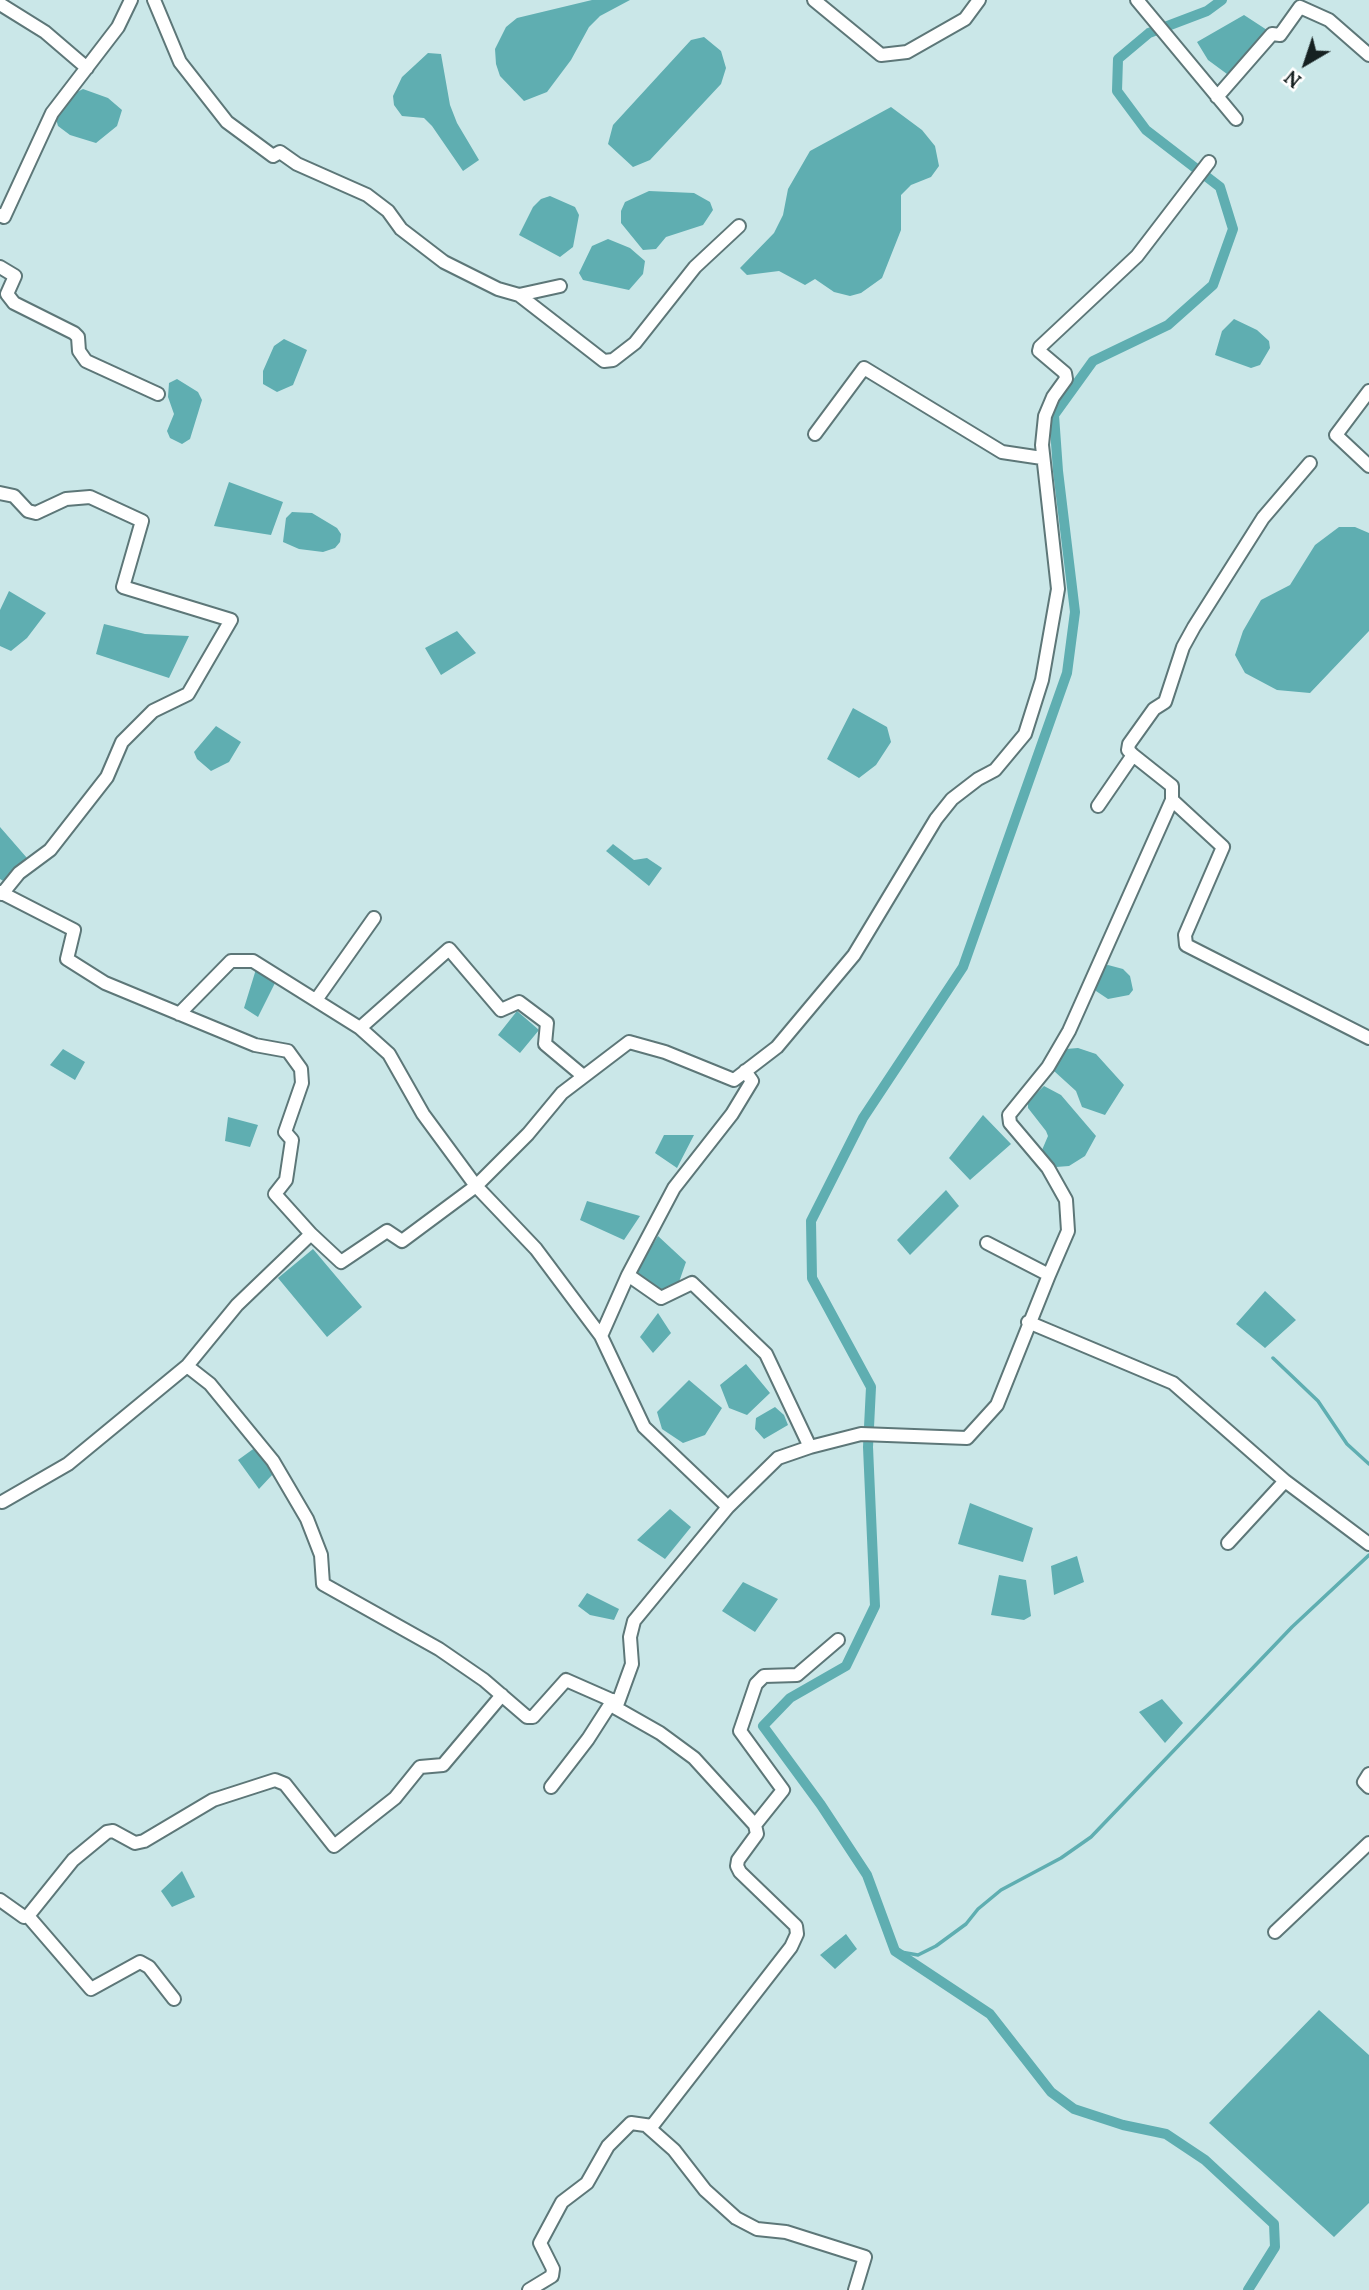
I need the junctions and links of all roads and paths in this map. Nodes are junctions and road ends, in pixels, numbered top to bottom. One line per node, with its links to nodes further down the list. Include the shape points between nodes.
1 (131, 0): 8 (street, via 118,27)
2 (154, 0): 16 (street, via 180,62 227,122 273,156 280,152 367,195 444,262)
3 (814, 0): 4 (street, via 881,55 908,52 965,19)
4 (979, 0)
5 (0, 4): 8 (street, via 45,32)
6 (1141, 4): 9 (street)
7 (1369, 55): 9 (street, via 1329,20 1300,7 1280,35 1272,34)
8 (86, 68): 12 (street, via 52,113 4,217)
9 (1217, 96): 10 (street)
10 (1236, 119)
11 (1206, 164): 20 (street, via 1137,256 1040,347 1066,379 1045,416)
12 (0, 215)
13 (740, 226): 16 (street, via 695,267 635,343 613,360 604,362)
14 (0, 267): 18 (street, via 15,276 8,294 14,303 74,333 86,361)
15 (560, 286): 16 (street)
16 (519, 295)
17 (1369, 391): 22 (street, via 1336,435)
18 (158, 394)
19 (815, 434): 20 (street, via 864,368 1002,452)
20 (1042, 458): 33 (street, via 1058,589 1042,680 1025,734 995,771 952,799 907,864 878,921 854,955 777,1048)
21 (1310, 463): 24 (street, via 1263,518 1194,627 1165,702 1154,709 1129,744)
22 (1369, 466)
23 (0, 493): 27 (street, via 14,496 36,513 66,499 90,497 142,521 124,587 232,620 188,694 153,711 122,741 107,776 50,850)
24 (1133, 755): 25 (street, via 1172,786); 26 (street)
25 (1172, 800): 32 (street, via 1223,848 1185,935 1186,945); 39 (street, via 1069,1031 1048,1067 1009,1115 1010,1123 1048,1168 1066,1200 1068,1231)
26 (1098, 806)
27 (1, 893): 30 (street, via 74,930 67,959 105,984)
28 (374, 918): 29 (street)
29 (316, 1000): 30 (street, via 253,961 231,961); 31 (street)
30 (179, 1014): 36 (street, via 255,1045 288,1051 301,1069 302,1083 285,1132 292,1140 286,1180 275,1194)
31 (360, 1028): 34 (street, via 449,949 501,1010 519,1002 547,1023 544,1042); 35 (street, via 389,1054 423,1114)
32 (1369, 1038)
33 (745, 1071): 34 (street, via 734,1080 628,1042); 38 (street, via 752,1081 674,1188)
34 (582, 1075): 35 (street)
35 (475, 1186): 36 (street, via 402,1241 387,1231 341,1262); 41 (street, via 536,1249)
36 (311, 1234): 42 (street, via 237,1305)
37 (987, 1243): 39 (street)
38 (628, 1275): 41 (street); 43 (street, via 661,1298 692,1283 766,1354)
39 (1049, 1275): 40 (street)
40 (1028, 1322): 43 (street, via 996,1405 967,1438 861,1434); 44 (street, via 1173,1383)
41 (601, 1336): 46 (street, via 644,1427)
42 (187, 1366): 45 (street, via 68,1464); 50 (street, via 209,1384 273,1461 307,1520 321,1555 323,1584 439,1649)
43 (810, 1447): 46 (street, via 778,1458)
44 (1285, 1481): 47 (street); 48 (street)
45 (1, 1502)
46 (728, 1507): 51 (street, via 634,1621 629,1637 632,1664)
47 (1228, 1543)
48 (1369, 1544)
49 (838, 1640): 55 (street, via 797,1675 764,1676 756,1684 740,1731 783,1790)
50 (502, 1695): 51 (street, via 527,1717 533,1717 566,1680); 58 (street, via 443,1765 420,1767 395,1798 334,1846 285,1784 275,1780 213,1800 144,1841 135,1843 107,1832 73,1860)
51 (615, 1701): 53 (street); 55 (street, via 618,1711 660,1732 694,1758)
52 (1369, 1774): 54 (street, via 1364,1782)
53 (551, 1787)
54 (1369, 1787)
55 (755, 1825): 61 (street, via 757,1834 737,1866 796,1926 797,1934 709,2054)
56 (1369, 1843): 59 (street)
57 (0, 1899): 58 (street)
58 (28, 1916): 60 (street, via 91,1989 145,1962)
59 (1275, 1932)
60 (174, 1999)
61 (648, 2127): 62 (street, via 631,2123 608,2146 587,2183 562,2202 540,2243 552,2276); 63 (street, via 736,2218 757,2229 786,2232 864,2257)
62 (529, 2290)
63 (855, 2290)

